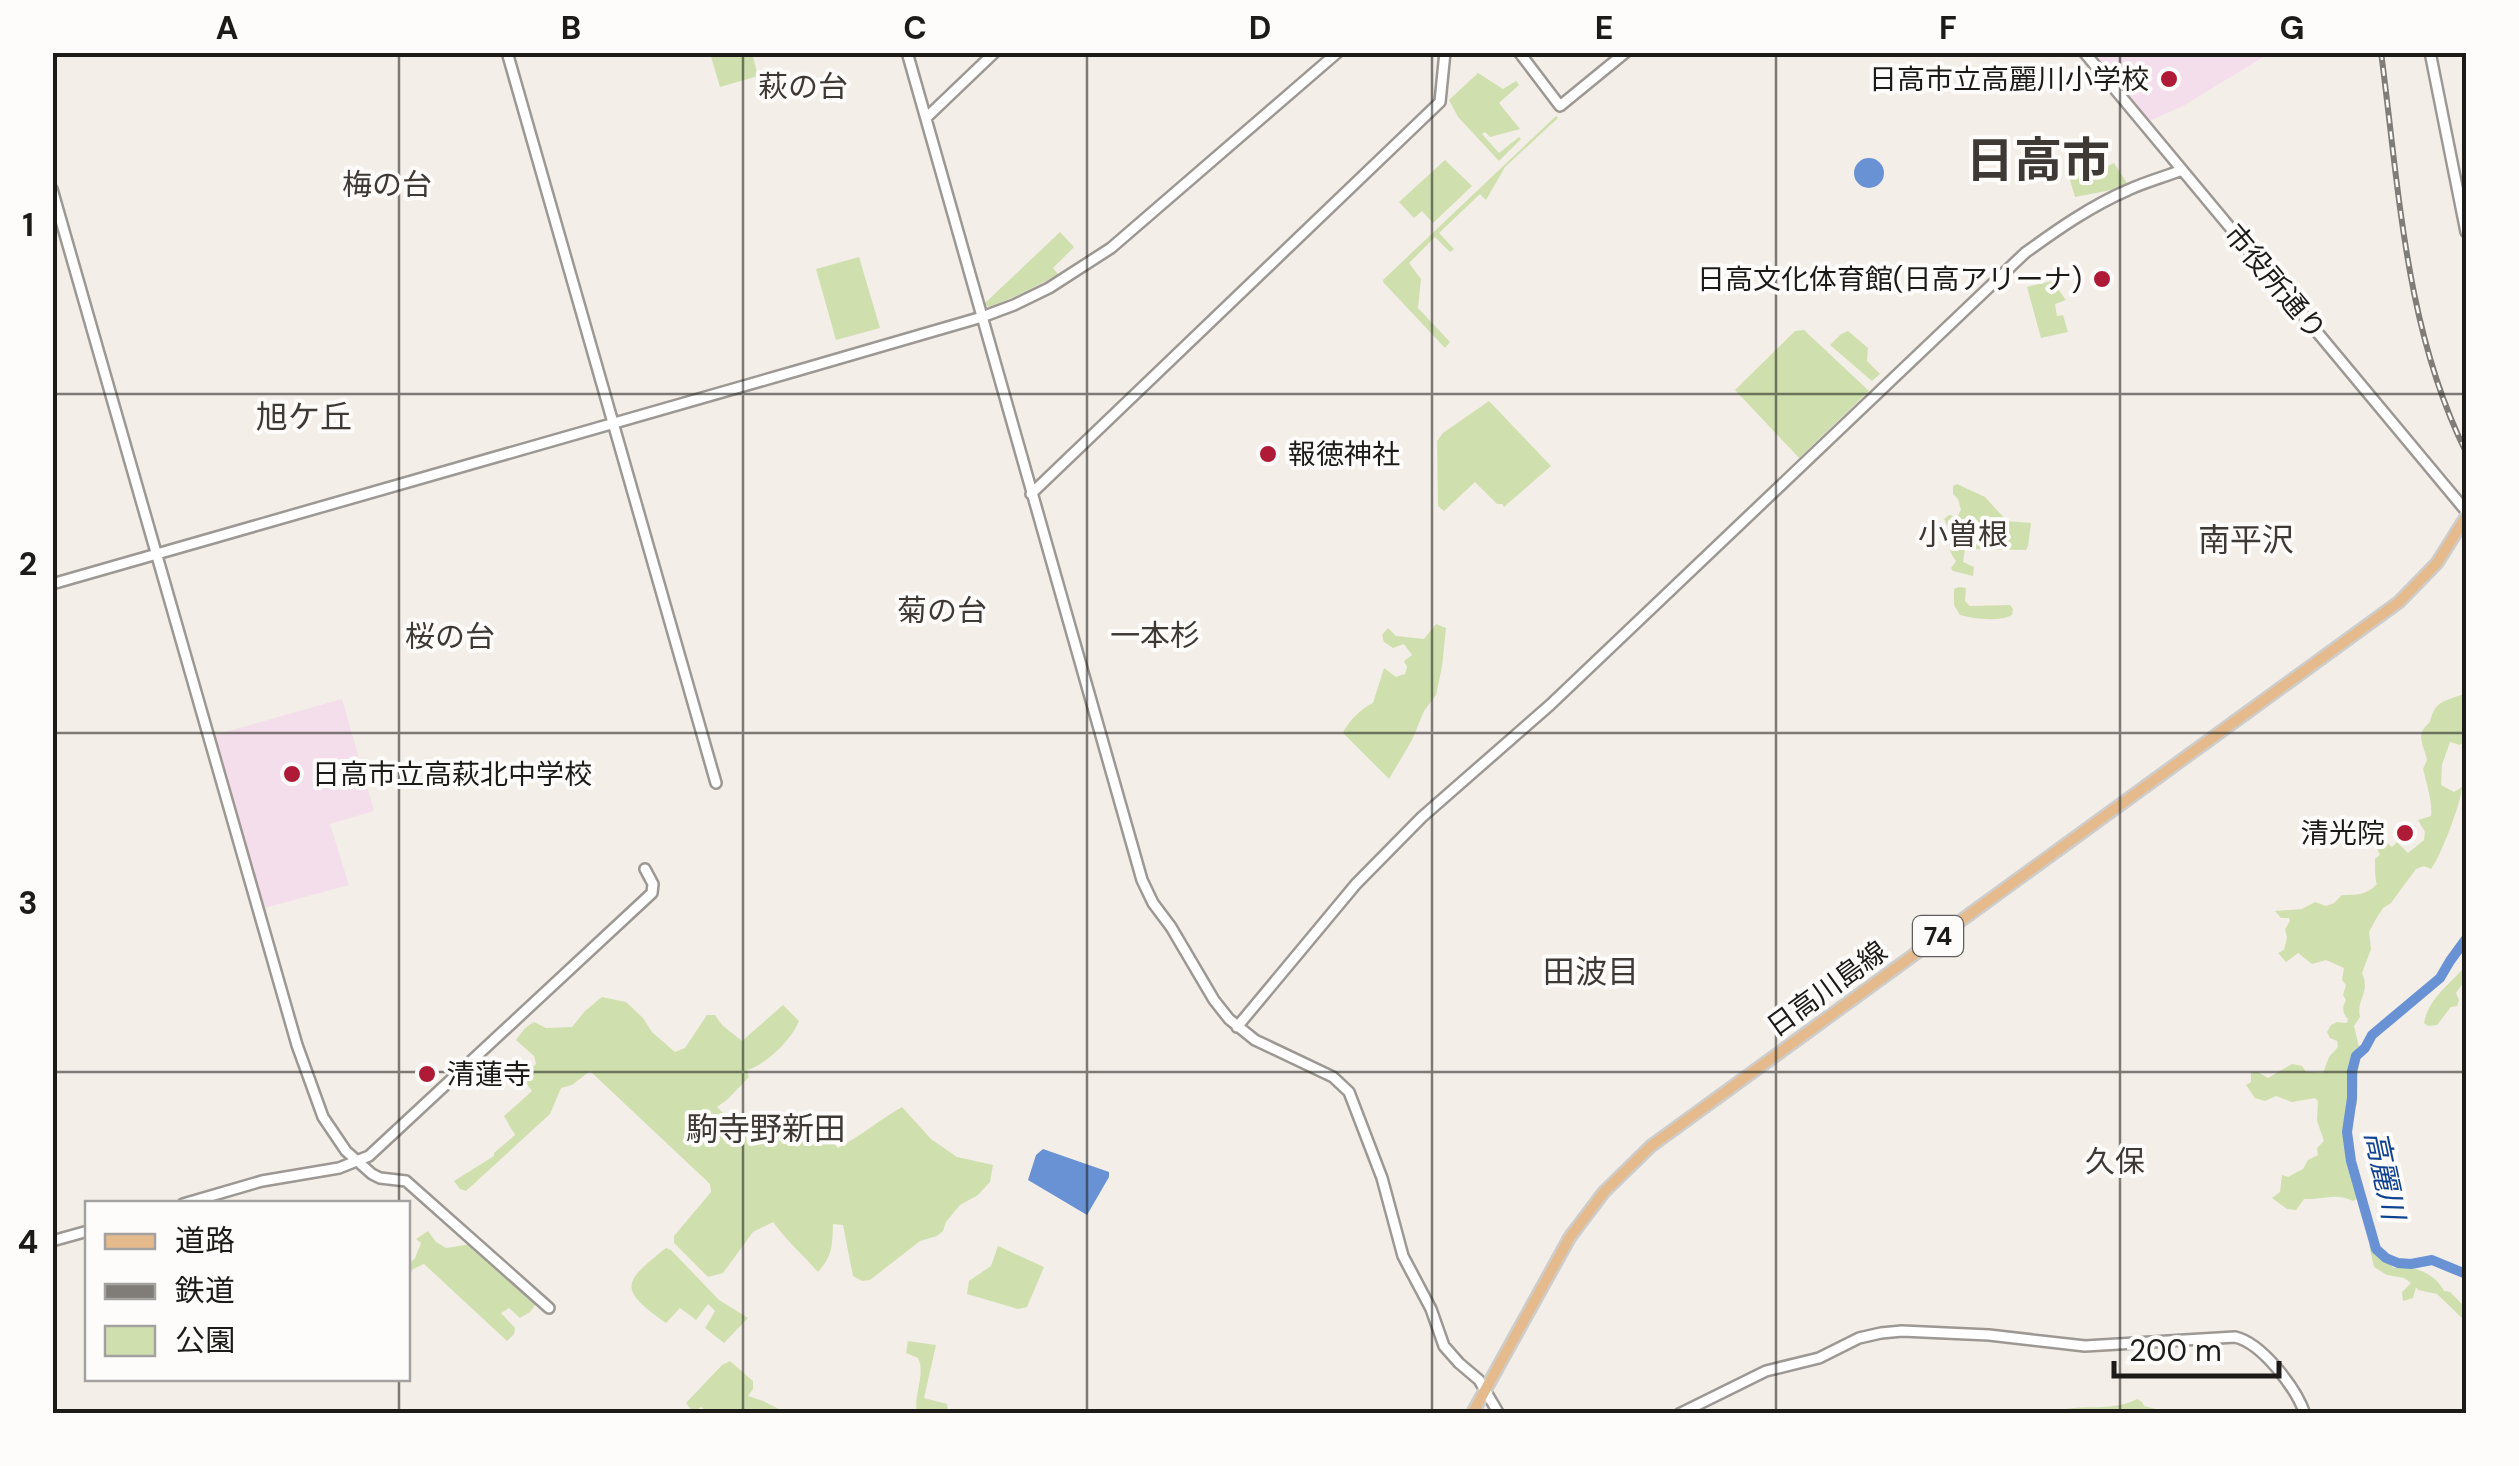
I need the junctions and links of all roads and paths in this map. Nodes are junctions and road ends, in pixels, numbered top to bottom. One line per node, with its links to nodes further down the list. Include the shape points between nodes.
1 (507, 52): 15 (street)
2 (907, 52): 10 (street)
3 (996, 52): 10 (street)
4 (1338, 52): 14 (street, via 1101,256 1050,288)
5 (1445, 52): 16 (street, via 1440,102)
6 (1519, 52): 7 (street, via 1560,106)
7 (1626, 52)
8 (2084, 52): 11 (street, 市役所通り)
9 (2430, 52): 13 (street)
10 (926, 118): 14 (street)
11 (2182, 170): 17 (street, 市役所通り); 22 (street, via 2093,207 2025,253 1550,706 1422,817 1356,884)
12 (52, 189): 18 (street)
13 (2466, 232)
14 (982, 316): 15 (street); 16 (street)
15 (614, 424): 18 (street); 20 (street)
16 (1032, 494): 22 (street, via 1142,880)
17 (2466, 514): 30 (main road, 日高川島線 / 74, via 2438,563 2396,604 1651,1146 1570,1237)
18 (156, 554): 19 (street); 23 (street, via 296,1046 322,1118)
19 (52, 584)
20 (716, 783)
21 (644, 869): 24 (street, via 652,893)
22 (1238, 1028): 30 (street, via 1349,1092 1403,1256 1444,1346)
23 (346, 1151): 24 (street); 25 (street)
24 (358, 1162): 25 (street); 29 (street, via 380,1178 406,1181)
25 (339, 1168): 26 (street)
26 (194, 1201)
27 (85, 1232): 28 (street)
28 (52, 1241)
29 (549, 1308)
30 (1485, 1391): 31 (main road, 日高川島線 / 74); 32 (street)
31 (1472, 1414)
32 (1499, 1414)
33 (1679, 1414): 34 (street, via 1766,1371 1819,1358 1859,1338 1902,1331 2085,1346 2235,1337 2260,1350)
34 (2305, 1414)

